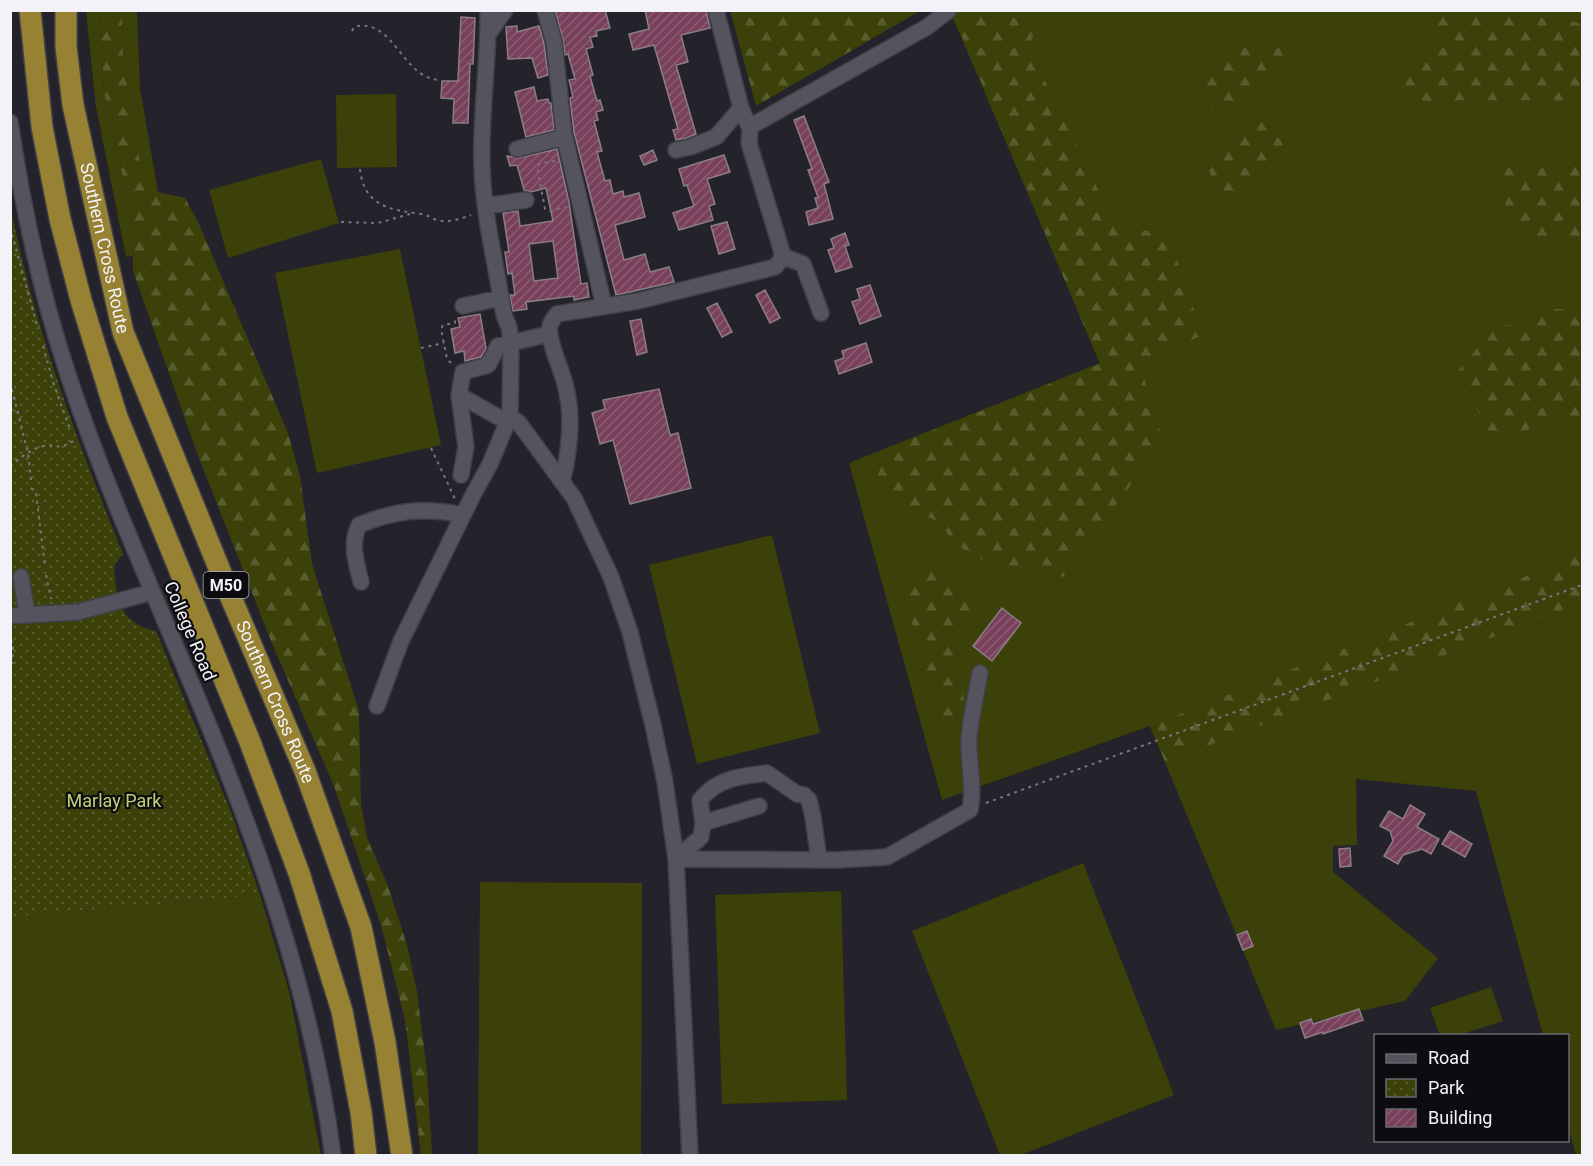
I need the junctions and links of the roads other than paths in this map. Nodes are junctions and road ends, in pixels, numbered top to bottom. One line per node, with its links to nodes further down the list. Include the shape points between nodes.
1 (30, 10): 41 (highway, Southern Cross Route / M50, via 42,127 81,300 117,417 250,742 299,873 342,1011)
2 (66, 10): 42 (highway, Southern Cross Route / M50, via 73,105 123,332 305,771 361,927 385,1042)
3 (488, 10): 8 (street)
4 (506, 10): 8 (street)
5 (545, 10): 12 (street, via 554,42)
6 (716, 10): 9 (street)
7 (949, 10): 11 (street, via 927,27)
8 (489, 33): 16 (street, via 482,128)
9 (741, 108): 11 (street); 14 (street, via 716,136)
10 (10, 122): 31 (street, College Road, via 32,242 63,360 104,475)
11 (750, 129): 17 (street, via 749,143)
12 (565, 137): 13 (street); 20 (street)
13 (517, 149)
14 (676, 150)
15 (526, 200): 16 (street)
16 (487, 208): 18 (street)
17 (782, 256): 20 (street, via 775,267); 21 (street, via 803,264)
18 (501, 298): 19 (street); 23 (street)
19 (463, 306)
20 (604, 306): 22 (street, via 557,314)
21 (821, 313)
22 (549, 334): 23 (street); 27 (street, via 569,405 569,451)
23 (511, 342): 24 (street, via 498,346 488,365 463,372); 25 (street)
24 (459, 394): 25 (street); 26 (street, via 466,447)
25 (505, 417): 27 (street, via 519,423); 28 (street, via 490,465)
26 (461, 475)
27 (562, 482): 38 (street, via 574,498 611,577 630,632 665,782)
28 (463, 515): 30 (street, via 423,509 382,516 359,525 354,535 354,551); 35 (street, via 401,641)
29 (21, 577): 32 (street)
30 (361, 582)
31 (153, 592): 32 (street, via 78,612); 40 (street, College Road, via 238,799 269,886 307,1015)
32 (27, 614): 33 (street)
33 (10, 616)
34 (980, 673): 39 (street, via 969,741 973,794 970,810 887,857)
35 (377, 706)
36 (759, 806): 37 (street)
37 (703, 823): 38 (street, via 701,837); 39 (street, via 700,800 709,788 735,777 767,773 809,800)
38 (676, 858): 39 (street); 43 (street)
39 (819, 860)
40 (333, 1155)
41 (366, 1155)
42 (402, 1155)
43 (690, 1155)

